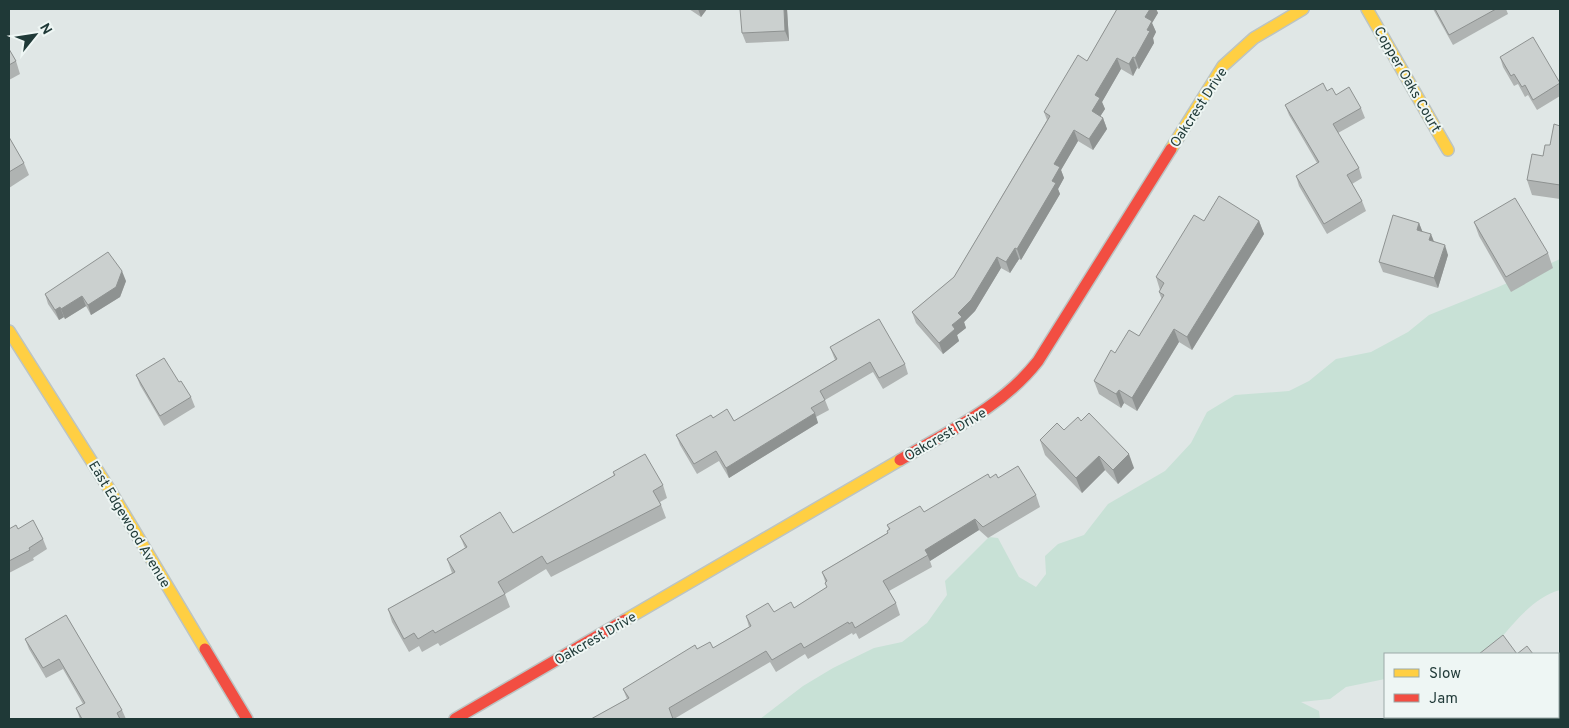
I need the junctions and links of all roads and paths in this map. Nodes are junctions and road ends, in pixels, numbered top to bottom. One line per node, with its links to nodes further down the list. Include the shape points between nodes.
1 (1303, 9): 6 (street, Oakcrest Drive, via 1254,38 1223,66 1038,361 1005,396)
2 (1367, 9): 3 (street, Copper Oaks Court)
3 (1448, 150)
4 (9, 331): 5 (street, East Edgewood Avenue)
5 (247, 719)
6 (455, 719)

